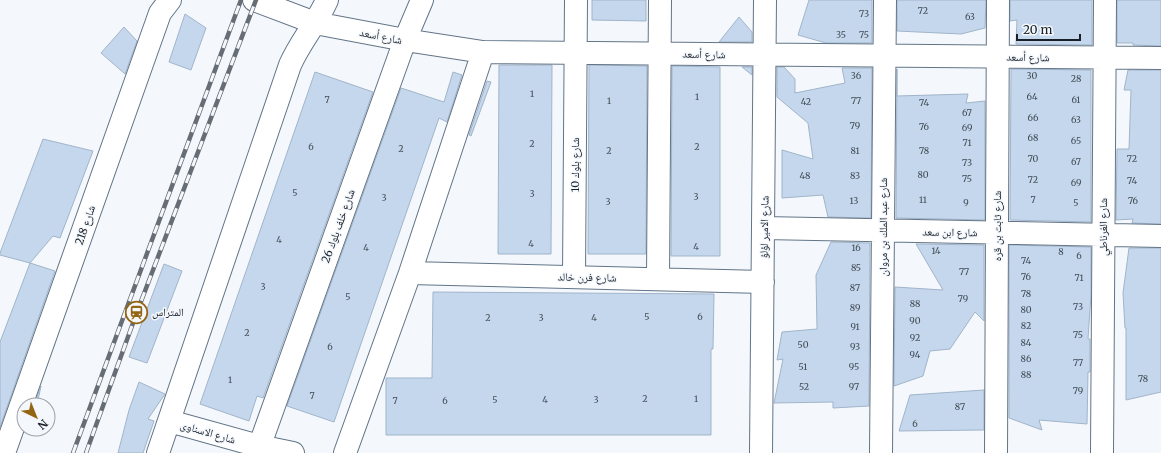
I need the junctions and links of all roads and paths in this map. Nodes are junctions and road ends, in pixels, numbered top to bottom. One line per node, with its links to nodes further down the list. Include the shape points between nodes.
1 (170, 0): 32 (street, شارع 218, via 160,13)
2 (254, 0): 11 (street, شارع أسعد)
3 (327, 0): 11 (street)
4 (422, 0): 12 (street, شارع خلف بلوك 26)
5 (576, 0): 14 (street, شارع بلوك 10)
6 (660, 0): 15 (street)
7 (766, 0): 16 (street, شارع الامير لؤلؤ)
8 (885, 0): 17 (street, شارع عبد الملك بن مروان)
9 (998, 0): 18 (street, شارع ثابت بن قره)
10 (1105, 0): 19 (street, شارع الغرناطي)
11 (315, 23): 12 (street, شارع أسعد); 30 (street, via 296,51 290,65)
12 (405, 40): 13 (street, شارع أسعد); 31 (street, شارع خلف بلوك 26)
13 (483, 52): 14 (street, شارع أسعد); 26 (street)
14 (576, 53): 15 (street, شارع أسعد); 27 (street, شارع بلوك 10)
15 (660, 53): 16 (street, شارع أسعد); 28 (street)
16 (765, 54): 17 (street, شارع أسعد); 21 (street, شارع الامير لؤلؤ)
17 (885, 56): 18 (street, شارع أسعد); 22 (street, شارع عبد الملك بن مروان)
18 (998, 56): 19 (street, شارع أسعد); 23 (street, شارع ثابت بن قره)
19 (1105, 57): 20 (street, شارع أسعد); 24 (street, شارع الغرناطي)
20 (1161, 58)
21 (764, 228): 22 (street, شارع ابن سعد); 29 (street, شارع الامير لؤلؤ)
22 (883, 230): 23 (street, شارع ابن سعد); 37 (street, شارع عبد الملك بن مروان)
23 (997, 232): 24 (street, شارع ابن سعد); 38 (street, شارع ثابت بن قره)
24 (1104, 234): 25 (street, شارع ابن سعد); 39 (street, شارع الغرناطي)
25 (1161, 236)
26 (410, 273): 27 (street, شارع فرن خالد); 35 (street)
27 (574, 277): 28 (street, شارع فرن خالد)
28 (658, 279): 29 (street, شارع فرن خالد)
29 (763, 282): 36 (street, شارع الامير لؤلؤ)
30 (169, 421): 31 (street, شارع الاسناوى); 33 (street)
31 (258, 450): 34 (street, شارع الاسناوى)
32 (4, 453)
33 (158, 453)
34 (293, 453)
35 (345, 453)
36 (761, 453)
37 (881, 453)
38 (996, 453)
39 (1102, 453)

